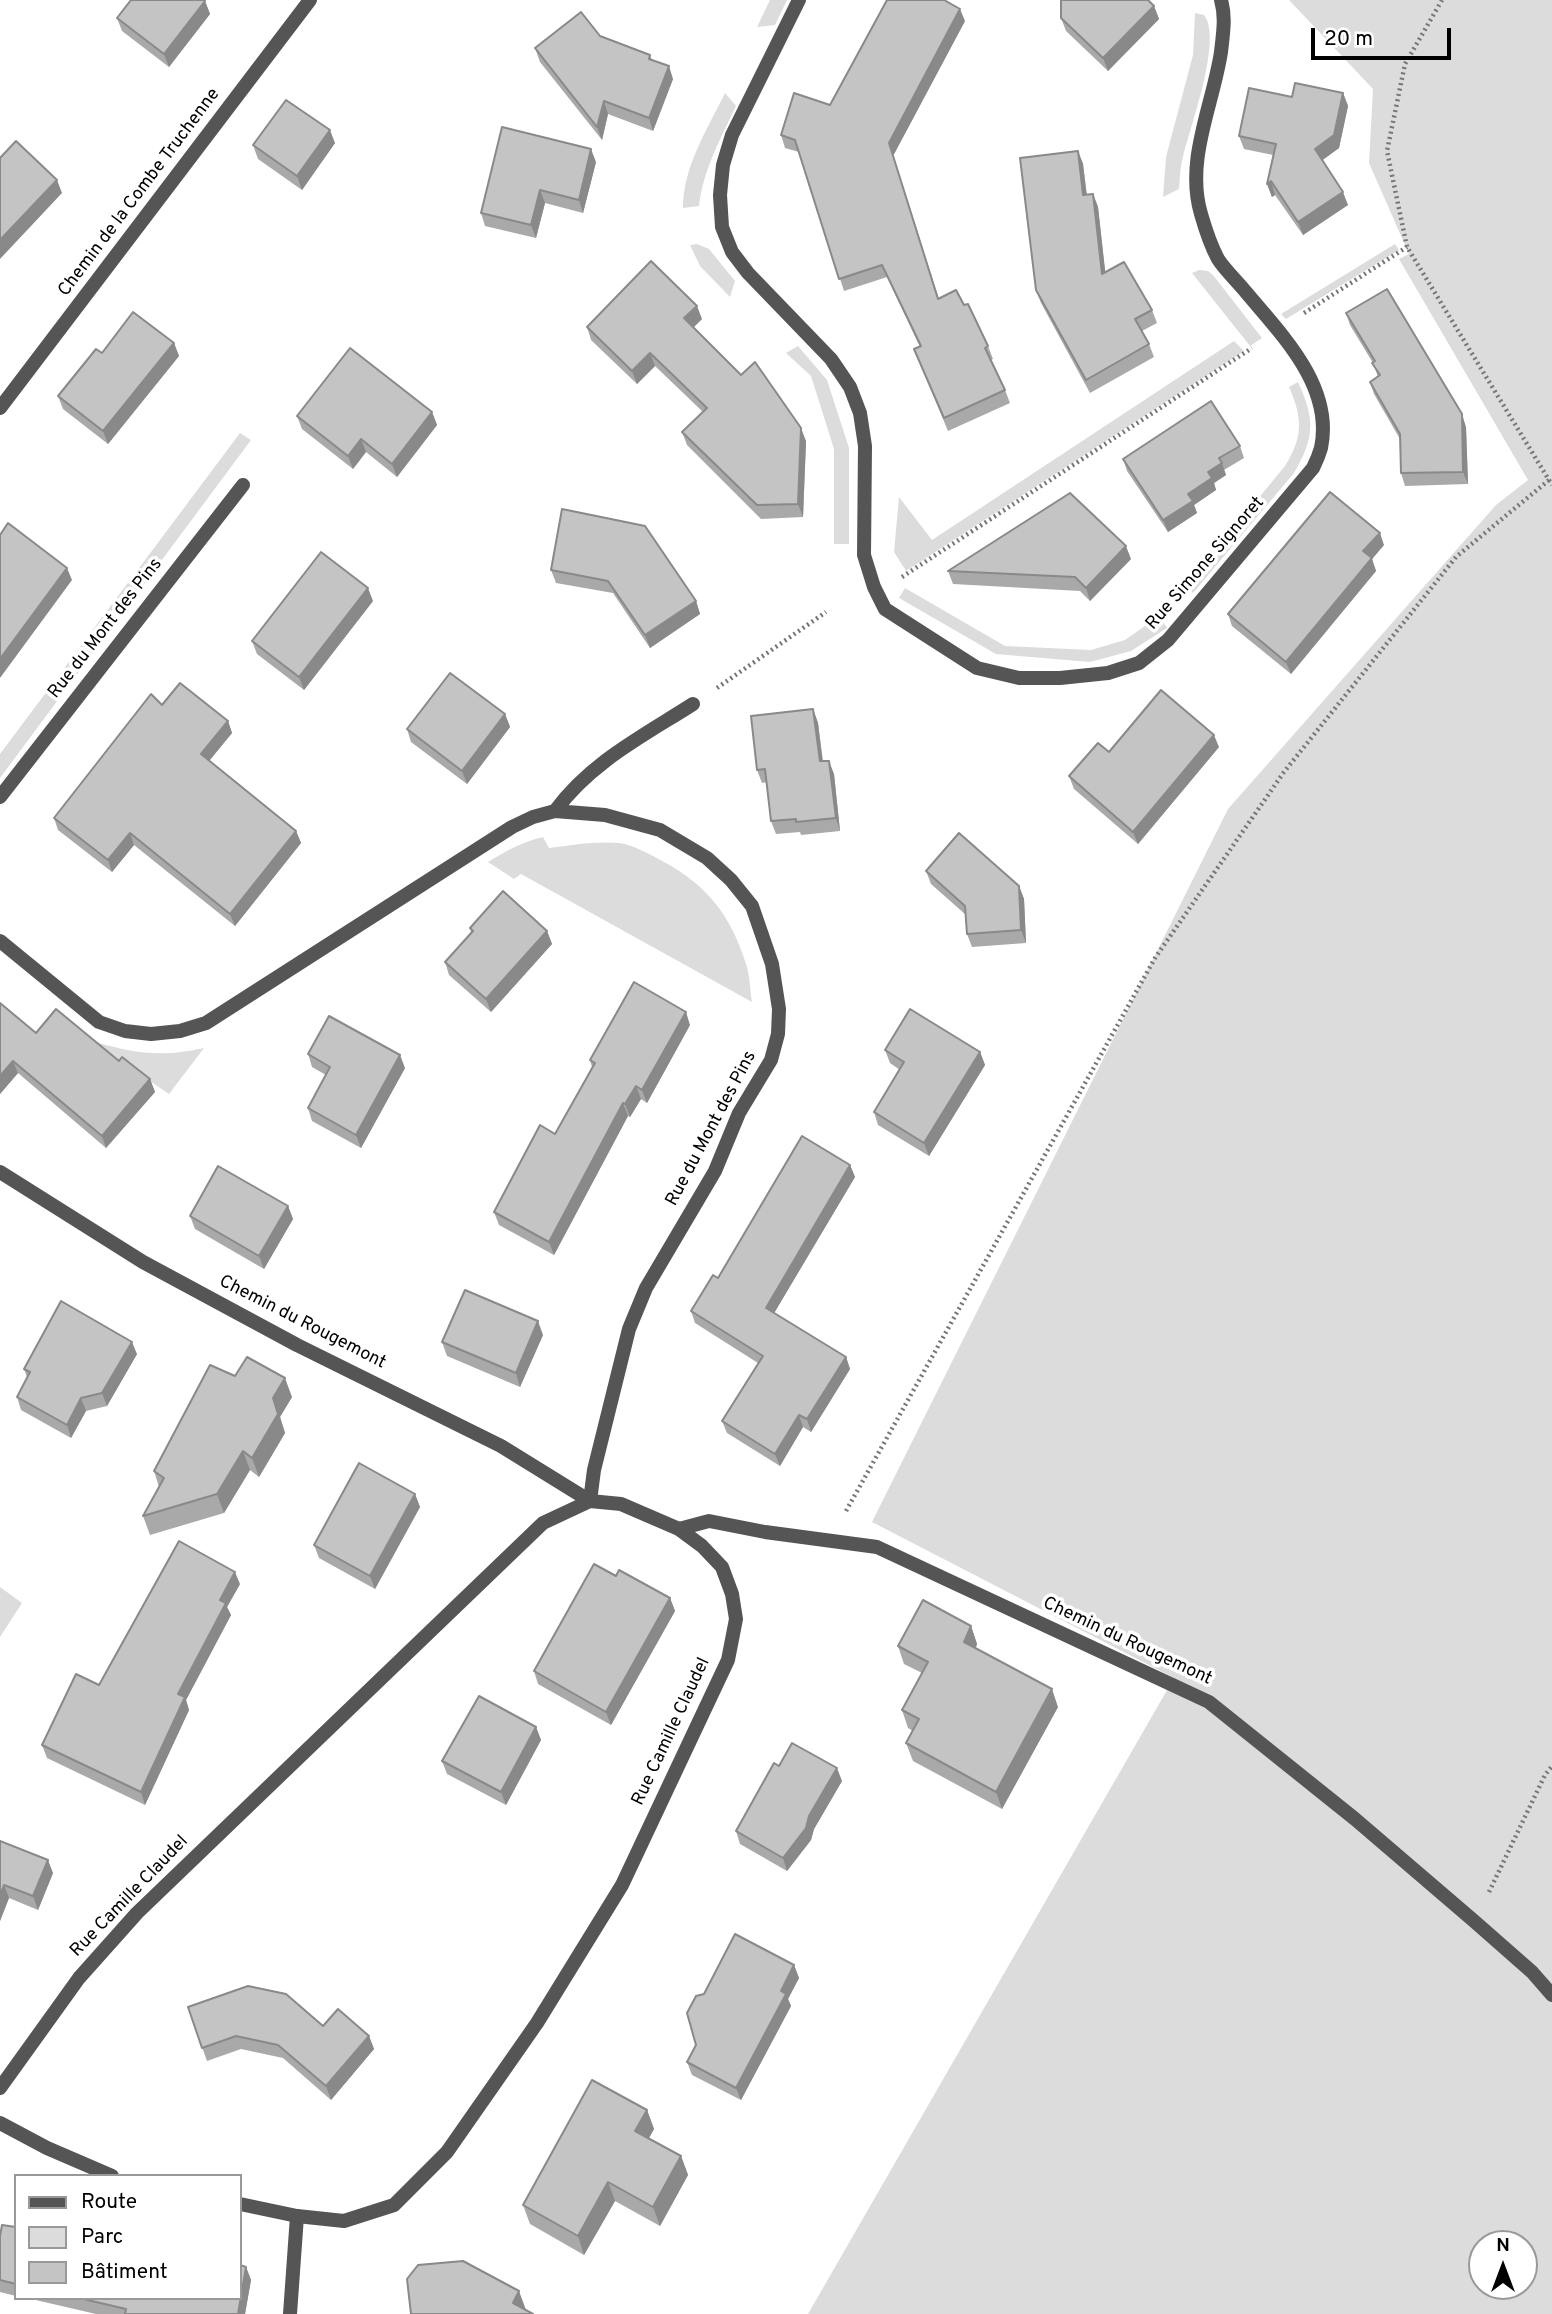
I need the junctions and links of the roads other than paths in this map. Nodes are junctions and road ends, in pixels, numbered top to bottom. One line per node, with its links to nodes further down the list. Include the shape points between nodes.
1 (310, 0): 4 (street, Chemin de la Combe Truchenne)
2 (799, 0): 3 (street, Rue Simone Signoret, via 732,135 723,165 722,227 732,252 748,273 831,359 850,387 865,446 864,555 885,608 978,668 1019,678 1108,673 1139,663 1168,640 1313,468 1321,448 1318,397 1308,373 1279,330 1219,259 1200,213 1196,163 1217,75 1225,13)
3 (1221, 0)
4 (0, 408)
5 (243, 485): 7 (street, Rue du Mont des Pins)
6 (693, 704): 8 (street, via 601,763 571,789)
7 (0, 797)
8 (555, 811): 9 (street, Rue du Mont des Pins, via 512,827 206,1023 180,1031 151,1034 99,1022); 11 (street, Rue du Mont des Pins, via 605,815 660,830 707,858 752,906 772,964 779,1009 771,1060 739,1113 715,1171 646,1288 629,1329)
9 (0, 941)
10 (0, 1172): 11 (street, Chemin du Rougemont, via 143,1262 501,1446)
11 (590, 1502): 12 (street, Rue Camille Claudel, via 621,1504); 14 (street, Rue Camille Claudel, via 543,1523 137,1913 79,1978)
12 (679, 1529): 13 (street, Chemin du Rougemont, via 709,1521 877,1547 1209,1702 1355,1819 1532,1972); 18 (street, Rue Camille Claudel, via 722,1567 736,1619 728,1660 622,1885 537,2023 447,2152 394,2205 345,2221)
13 (1552, 1995)
14 (0, 2088)
15 (0, 2123): 16 (street)
16 (107, 2174)
17 (242, 2204): 18 (street, Rue Camille Claudel)
18 (297, 2216): 19 (street)
19 (290, 2314)

